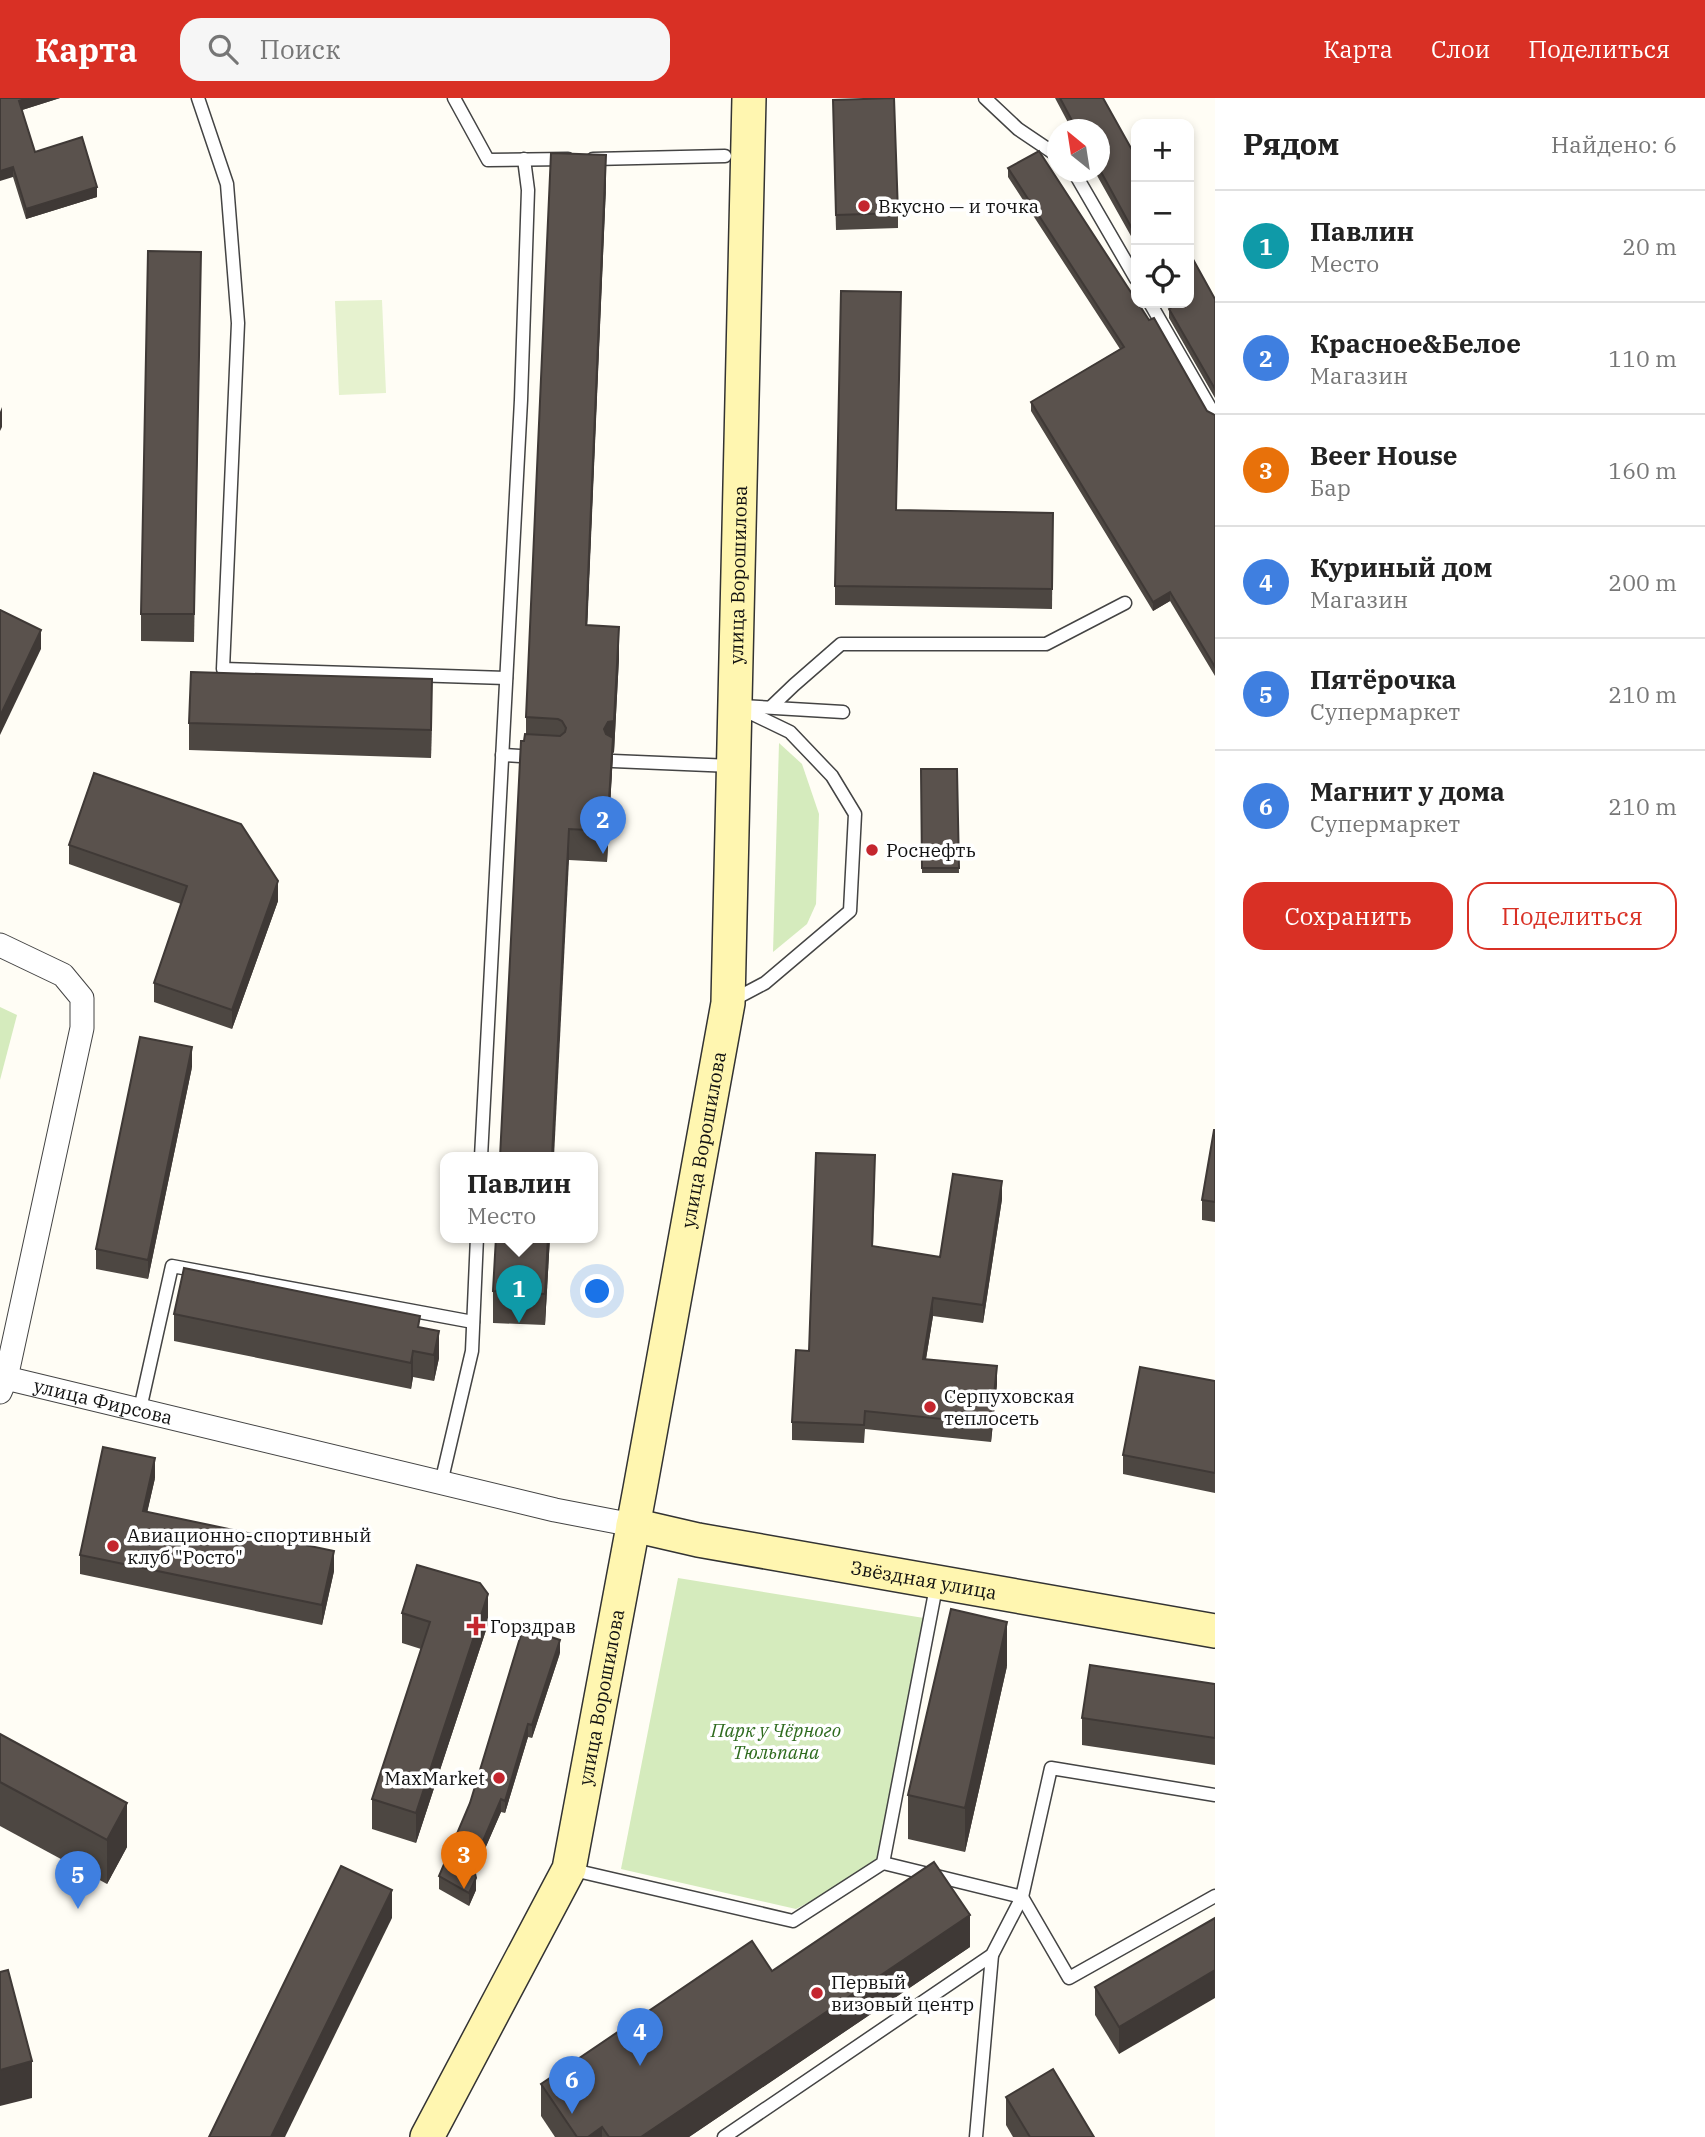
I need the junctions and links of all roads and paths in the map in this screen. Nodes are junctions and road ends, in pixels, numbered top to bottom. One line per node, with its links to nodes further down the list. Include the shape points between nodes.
1 (198, 98): 13 (lane, via 227,184 238,323 223,669)
2 (454, 98): 7 (lane, via 488,160)
3 (749, 98): 14 (main road, улица Ворошилова)
4 (985, 98): 5 (lane)
5 (1047, 149)
6 (725, 156): 7 (lane)
7 (524, 159): 13 (lane, via 528,190)
8 (1080, 182): 9 (lane)
9 (1131, 270)
10 (1153, 308): 11 (lane)
11 (1215, 416)
12 (1125, 603): 15 (lane, via 1046,644 841,644)
13 (506, 678): 17 (lane)
14 (734, 705): 15 (lane); 20 (main road, улица Ворошилова); 22 (lane, via 790,732 832,776 855,814 850,911 765,983)
15 (771, 707): 16 (lane)
16 (843, 712)
17 (502, 755): 18 (lane); 23 (lane)
18 (543, 758)
19 (613, 761): 20 (lane)
20 (733, 766): 22 (main road, улица Ворошилова)
21 (0, 945): 26 (street, улица Фирсова, via 63,975 82,998 82,1028)
22 (727, 1003): 29 (main road, улица Ворошилова)
23 (481, 1152)
24 (477, 1243): 25 (lane)
25 (473, 1322): 27 (lane, via 172,1266); 28 (lane, via 472,1351)
26 (3, 1385): 27 (street, улица Фирсова)
27 (140, 1409): 28 (street, улица Фирсова)
28 (441, 1483): 29 (street, улица Фирсова)
29 (634, 1525): 30 (main road, Звёздная улица, via 698,1541); 34 (main road, улица Ворошилова)
30 (937, 1581): 31 (main road, Звёздная улица); 33 (lane)
31 (1215, 1631)
32 (1215, 1795): 35 (lane, via 1051,1768)
33 (883, 1863): 34 (lane, via 793,1921); 35 (lane)
34 (569, 1869): 38 (main road, улица Ворошилова)
35 (1021, 1896): 36 (lane, via 1069,1978); 37 (lane)
36 (1215, 1896)
37 (992, 1955): 39 (lane); 40 (lane)
38 (434, 2134)
39 (724, 2137)
40 (976, 2137)

